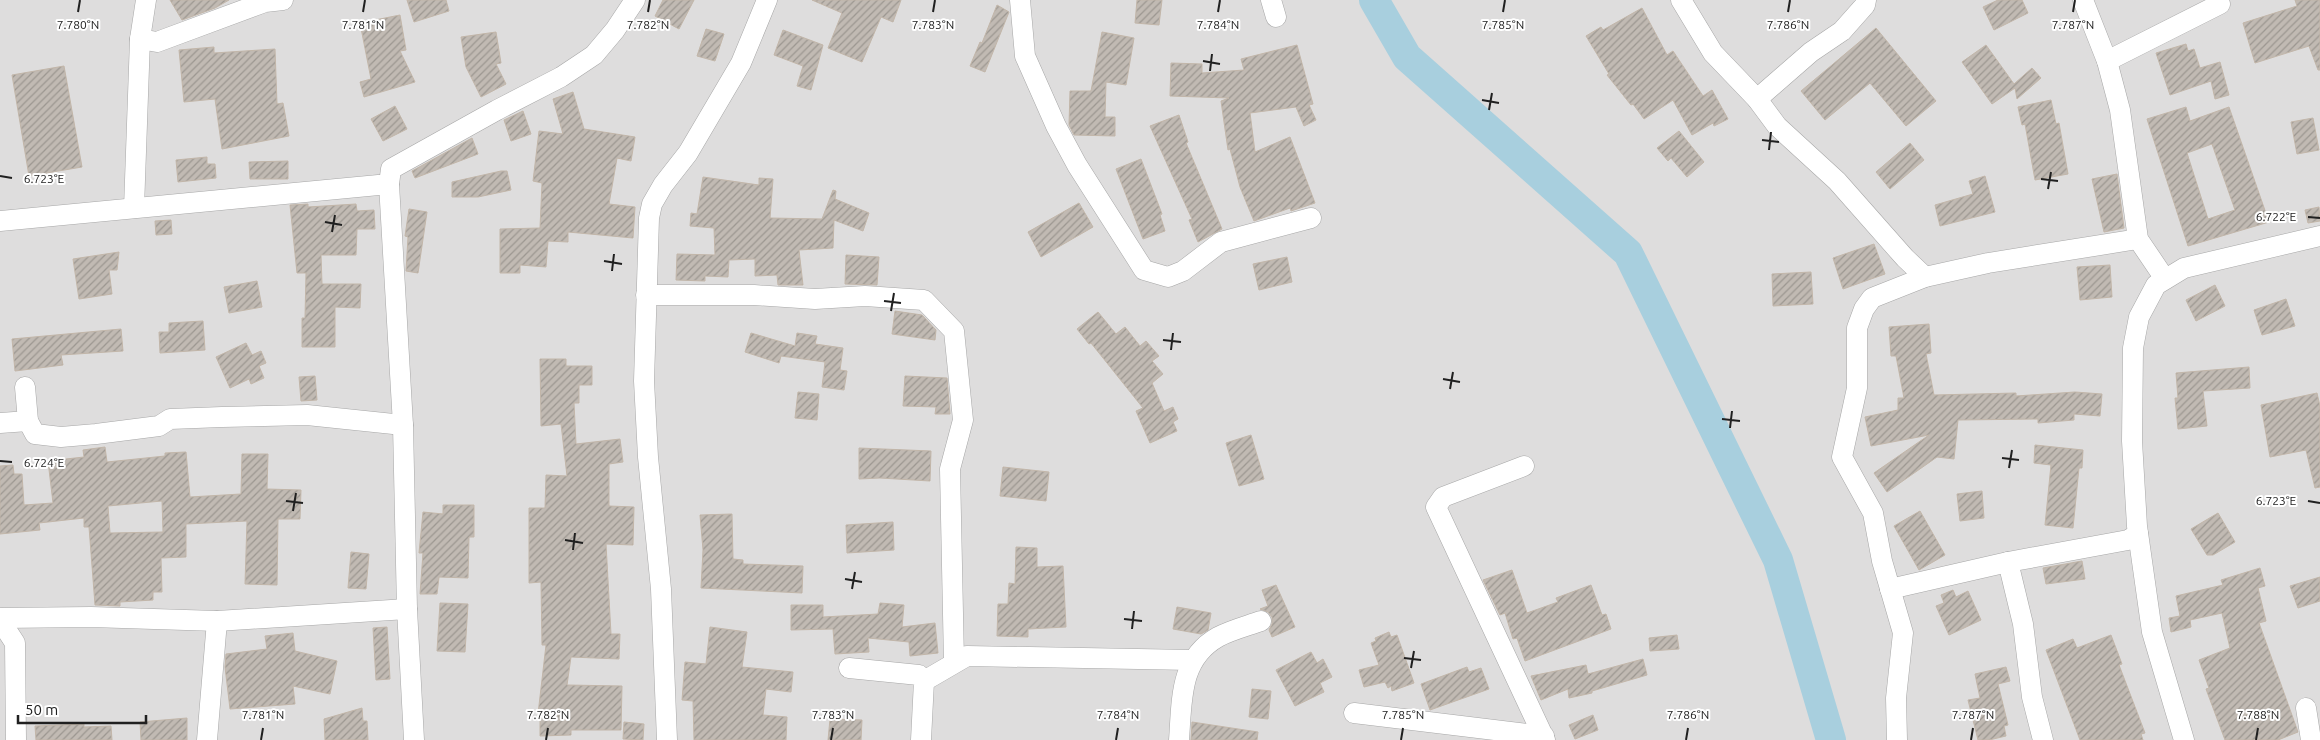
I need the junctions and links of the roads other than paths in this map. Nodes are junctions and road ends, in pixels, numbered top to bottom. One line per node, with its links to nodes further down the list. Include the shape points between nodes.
1 (146, 0): 10 (street)
2 (283, 0): 10 (street, via 265,2 157,42)
3 (635, 0): 13 (street, via 594,55 561,77 391,168)
4 (767, 0): 21 (street, via 741,63 688,152 652,204)
5 (1020, 0): 15 (street, via 1025,56 1056,126 1144,270 1168,277 1221,242)
6 (1681, 0): 12 (street, via 1713,53)
7 (1866, 0): 12 (street, via 1842,31 1811,52)
8 (2083, 0): 11 (street)
9 (2220, 4): 11 (street)
10 (140, 39): 14 (street)
11 (2106, 62): 18 (street, via 2120,110)
12 (1758, 99): 19 (street, via 1777,126 1837,181)
13 (389, 184): 14 (street); 25 (street)
14 (134, 208): 16 (street)
15 (1311, 218)
16 (0, 221)
17 (2320, 236): 20 (street, via 2184,268)
18 (2138, 239): 19 (street, via 1988,262); 20 (street)
19 (1925, 277): 29 (street, via 1872,298 1864,309 1857,328 1857,388 1842,457 1873,513)
20 (2165, 280): 27 (street, via 2156,285 2139,317 2134,348 2132,441)
21 (646, 295): 37 (street, via 754,295 815,299 864,296 924,300 954,331 964,420 950,469); 46 (street, via 644,381 661,589)
22 (25, 387): 23 (street)
23 (28, 421): 24 (street); 25 (street, via 36,434 60,436 160,426 170,420 222,417 307,415)
24 (0, 423)
25 (403, 425): 30 (street)
26 (1524, 466): 42 (street, via 1443,497 1436,507)
27 (2138, 534): 28 (street, via 2128,540); 51 (street, via 2152,632)
28 (2008, 562): 29 (street); 50 (street, via 2023,624 2032,697)
29 (1890, 589): 49 (street, via 1903,633 1896,698)
30 (407, 609): 33 (street); 45 (street)
31 (38, 618): 32 (street); 33 (street); 35 (street)
32 (0, 619): 35 (street)
33 (217, 621): 44 (street)
34 (1261, 621): 36 (street, via 1219,636 1202,647)
35 (15, 643): 43 (street)
36 (1192, 660): 37 (street, via 967,656); 48 (street, via 1184,679)
37 (954, 662): 39 (street)
38 (849, 668): 39 (street, via 909,672 919,675)
39 (924, 681): 47 (street)
40 (2306, 708): 52 (street)
41 (1354, 713): 42 (street)
42 (1545, 738)
43 (16, 740)
44 (207, 740)
45 (414, 740)
46 (667, 740)
47 (921, 740)
48 (1179, 740)
49 (1897, 740)
50 (2043, 740)
51 (2184, 740)
52 (2311, 740)

